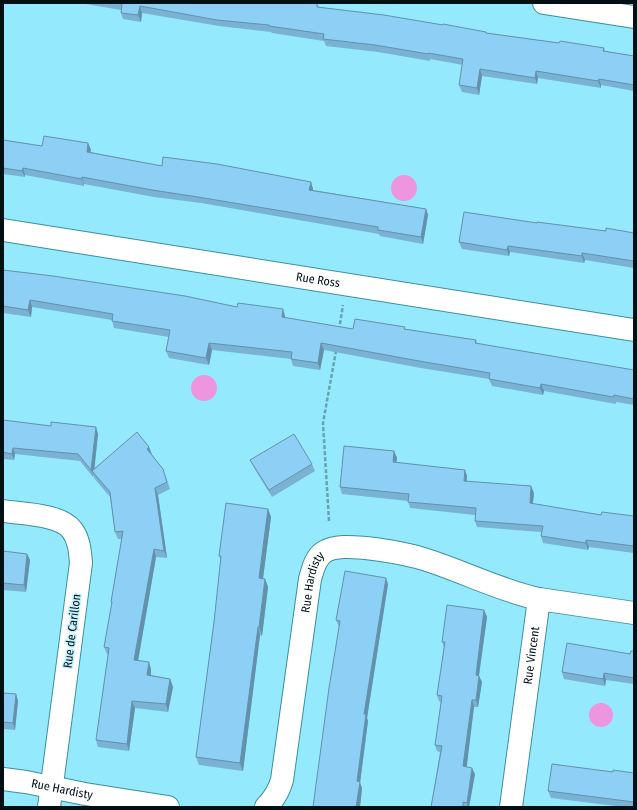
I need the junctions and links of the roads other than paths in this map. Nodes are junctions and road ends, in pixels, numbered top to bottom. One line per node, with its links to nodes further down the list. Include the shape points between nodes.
1 (544, 3): 2 (street)
2 (634, 17)
3 (3, 230): 4 (street, Rue Ross)
4 (634, 330)
5 (3, 511): 9 (street, Rue de Carillon, via 49,517 61,522 72,529 80,551 81,563)
6 (539, 599): 7 (street); 11 (street, Rue Hardisty, via 405,554 346,547 324,552 317,559 310,579 282,780 279,790); 12 (street, Rue Vincent)
7 (634, 612)
8 (3, 778): 9 (street, Rue Hardisty)
9 (51, 797): 10 (street, Rue Hardisty, via 85,794)
10 (168, 807)
11 (266, 807)
12 (511, 807)

